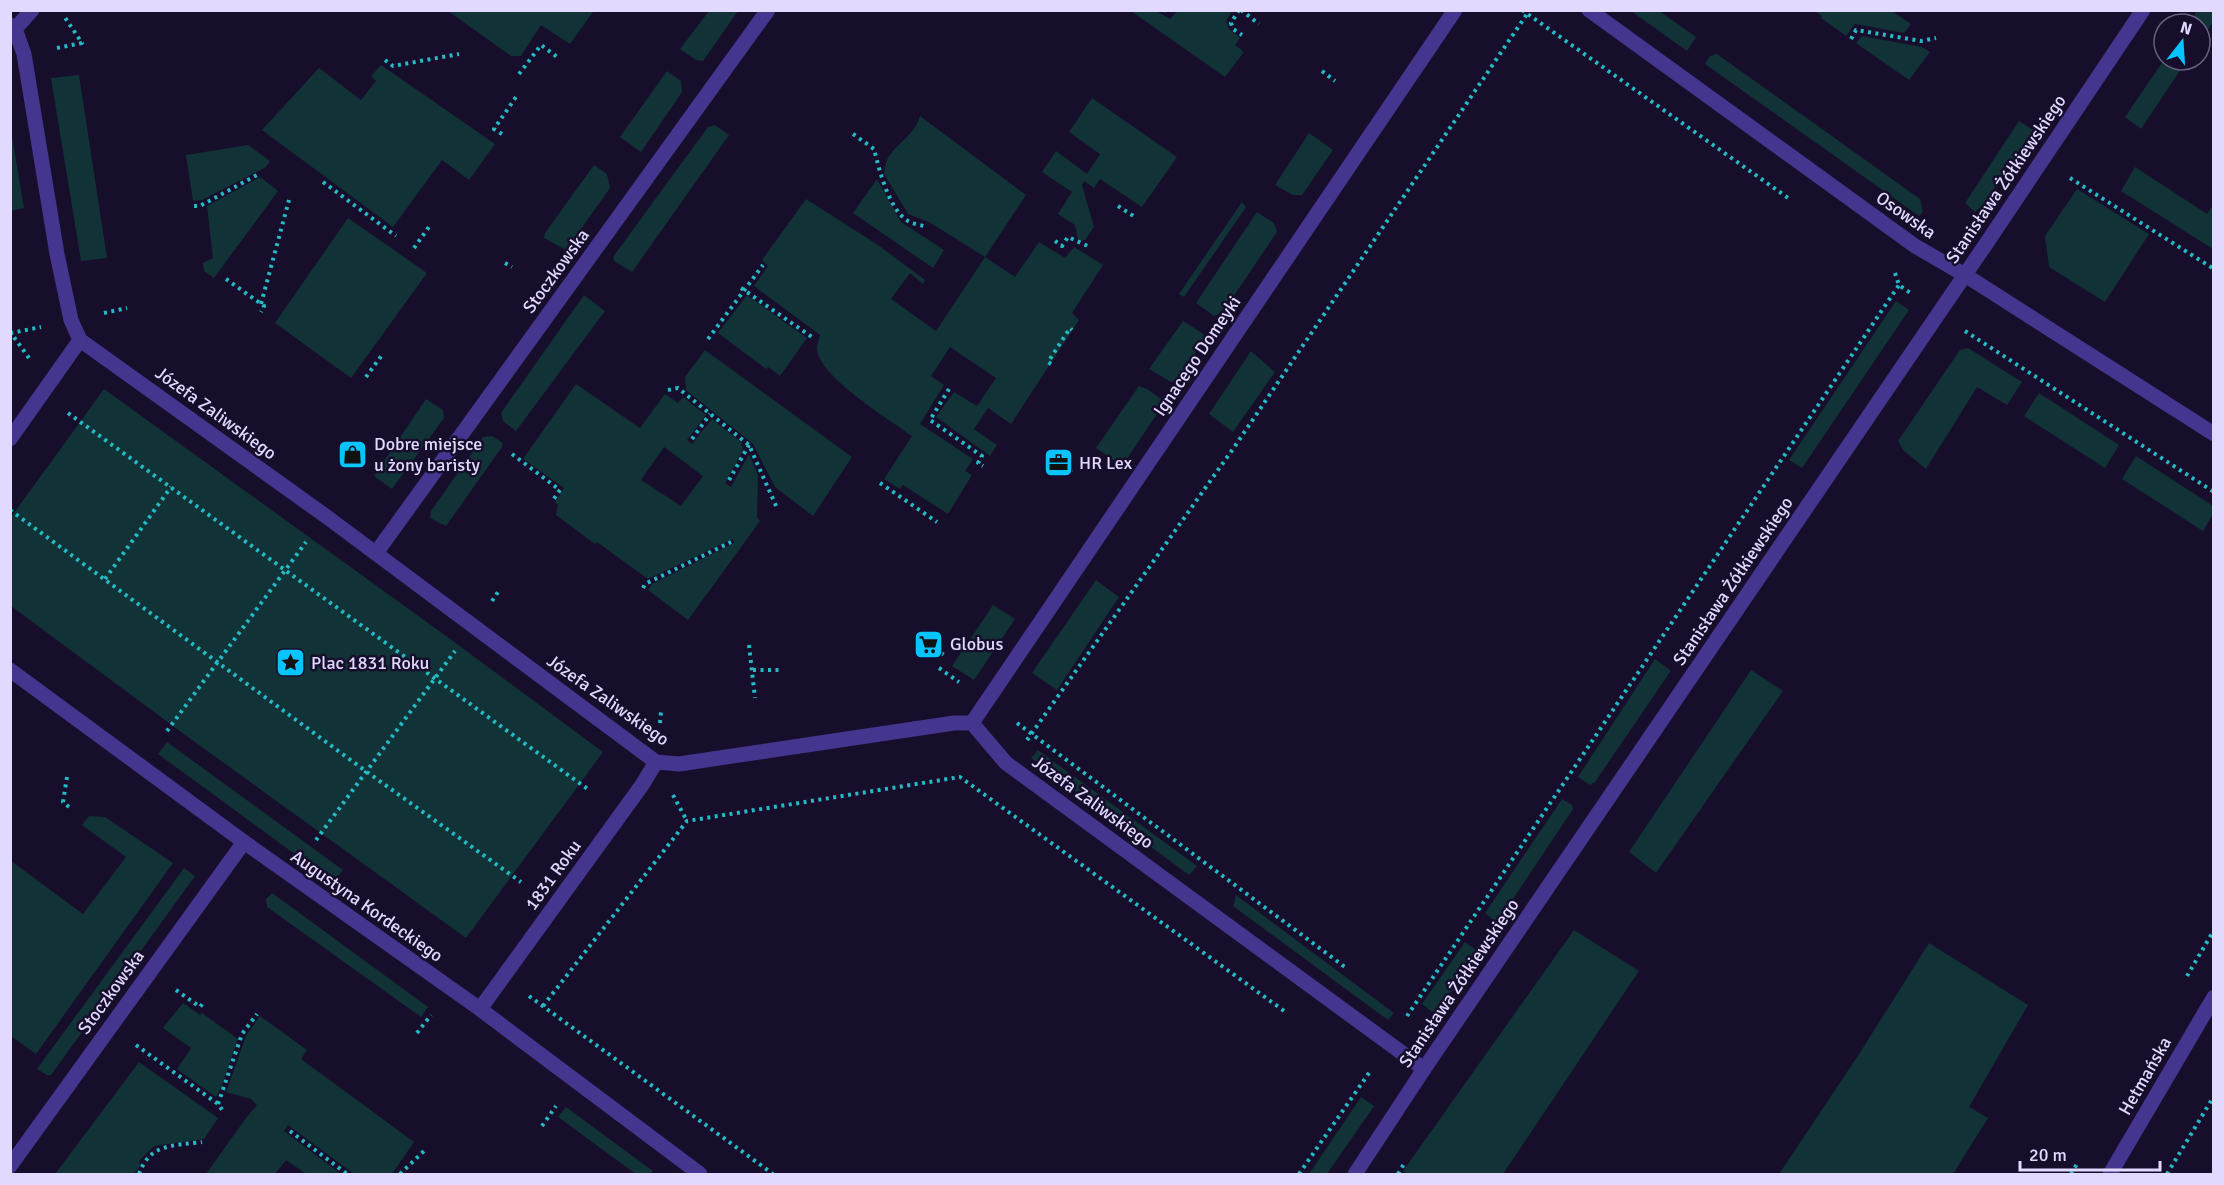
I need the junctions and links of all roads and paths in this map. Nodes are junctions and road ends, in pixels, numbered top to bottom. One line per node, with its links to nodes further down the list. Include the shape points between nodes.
1 (32, 10): 11 (street)
2 (768, 10): 85 (street, Stoczkowska)
3 (1240, 10): 10 (path); 12 (path, via 1231,23)
4 (1455, 10): 102 (street, Ignacego Domeyki)
5 (1522, 10): 9 (path)
6 (1588, 10): 44 (street, Osowska, via 1915,246)
7 (2143, 10): 44 (street, Stanisława Żółkiewskiego)
8 (62, 13): 15 (path, via 82,43)
9 (1527, 14): 29 (path); 104 (path, via 1235,446)
10 (1259, 24)
11 (13, 27): 57 (street, via 24,54 57,254 71,320)
12 (1242, 34)
13 (1936, 38): 14 (path, via 1921,41 1856,30)
14 (1851, 39)
15 (50, 49)
16 (459, 54): 18 (path, via 393,66)
17 (560, 59): 20 (path, via 541,45)
18 (385, 60)
19 (1322, 71): 21 (path)
20 (519, 74)
21 (1335, 81)
22 (516, 97): 23 (path, via 494,129)
23 (502, 134)
24 (853, 134): 34 (path, via 874,149 881,178 896,207 908,221)
25 (257, 175): 30 (path)
26 (2070, 178): 43 (path)
27 (322, 182): 35 (path)
28 (289, 200): 49 (path)
29 (1798, 205)
30 (194, 206)
31 (1118, 206): 32 (path)
32 (1135, 217)
33 (431, 224): 38 (path)
34 (927, 227)
35 (396, 237)
36 (1055, 241): 37 (path, via 1062,246 1068,237)
37 (1090, 246)
38 (414, 249)
39 (505, 263): 41 (path)
40 (763, 265): 47 (path)
41 (512, 267)
42 (1886, 267): 46 (path, via 1896,274)
43 (2214, 269)
44 (1965, 275): 67 (street, Osowska); 130 (street, Stanisława Żółkiewskiego)
45 (226, 279): 49 (path)
46 (1899, 285): 48 (path); 125 (path)
47 (743, 289): 56 (path); 58 (path)
48 (1915, 297)
49 (261, 304): 51 (path)
50 (127, 308): 52 (path)
51 (261, 312)
52 (94, 315)
53 (47, 326): 60 (path, via 11,333)
54 (1072, 330): 61 (path, via 1048,362)
55 (1964, 330): 78 (path)
56 (812, 337)
57 (80, 339): 68 (street); 85 (street, Józefa Zaliwskiego)
58 (708, 339)
59 (382, 355): 62 (path)
60 (30, 360)
61 (1051, 364)
62 (366, 376)
63 (949, 388): 72 (path, via 930,420 982,456 978,463)
64 (668, 390): 66 (path, via 678,388)
65 (69, 414): 77 (path)
66 (710, 414): 69 (path); 70 (path)
67 (2214, 434)
68 (10, 439)
69 (692, 439)
70 (749, 445): 75 (path); 80 (path)
71 (512, 454): 79 (path, via 560,490)
72 (983, 466)
73 (1064, 466): 74 (path)
74 (1072, 472)
75 (729, 480)
76 (880, 483): 82 (path)
77 (171, 487): 86 (path); 87 (path)
78 (2214, 492)
79 (552, 500)
80 (777, 508)
81 (10, 510): 87 (path)
82 (937, 522)
83 (307, 541): 86 (path)
84 (731, 542): 88 (path)
85 (376, 553): 105 (street, Józefa Zaliwskiego)
86 (285, 569): 93 (path); 98 (path)
87 (105, 579): 93 (path)
88 (643, 588)
89 (749, 645): 96 (path)
90 (455, 650): 98 (path)
91 (941, 653): 92 (path)
92 (947, 657)
93 (217, 663): 103 (path); 106 (path)
94 (939, 668): 99 (path)
95 (10, 670): 113 (street, Augustyna Kordeckiego)
96 (753, 670): 97 (path); 100 (path)
97 (781, 670)
98 (435, 678): 106 (path); 108 (path)
99 (959, 682)
100 (755, 698)
101 (1012, 719): 104 (path)
102 (972, 723): 105 (street, Józefa Zaliwskiego, via 679,764); 128 (street, Józefa Zaliwskiego, via 1006,763)
103 (167, 731)
104 (1033, 734): 115 (path)
105 (656, 762): 123 (street, 1831 Roku)
106 (367, 772): 112 (path); 114 (path)
107 (67, 777): 110 (path, via 63,802)
108 (590, 790)
109 (672, 792): 111 (path)
110 (69, 807)
111 (687, 821): 120 (path); 126 (path, via 960,777)
112 (316, 840)
113 (244, 842): 123 (street, Augustyna Kordeckiego); 139 (street, Stoczkowska)
114 (521, 882)
115 (1352, 972)
116 (176, 990): 119 (path, via 200,1007)
117 (525, 993): 120 (path)
118 (2214, 997): 147 (street, Hetmańska)
119 (204, 1002)
120 (543, 1006): 144 (path)
121 (436, 1008): 127 (path)
122 (1399, 1008): 125 (path)
123 (480, 1010): 143 (street, Augustyna Kordeckiego)
124 (257, 1014): 133 (path, via 242,1034)
125 (1408, 1015): 128 (path)
126 (1293, 1017)
127 (417, 1034)
128 (1389, 1043): 130 (street, Józefa Zaliwskiego); 145 (path)
129 (136, 1045): 133 (path)
130 (1424, 1069): 146 (street, Stanisława Żółkiewskiego)
131 (2214, 1096): 148 (path)
132 (561, 1098): 135 (path)
133 (218, 1104): 134 (path)
134 (223, 1111)
135 (542, 1126)
136 (290, 1131): 141 (path)
137 (202, 1142): 140 (path, via 153,1152)
138 (425, 1150): 142 (path)
139 (10, 1166)
140 (139, 1174)
141 (347, 1174)
142 (400, 1174)
143 (700, 1174)
144 (772, 1174)
145 (1299, 1174)
146 (1355, 1174)
147 (2110, 1174)
148 (2167, 1174)

